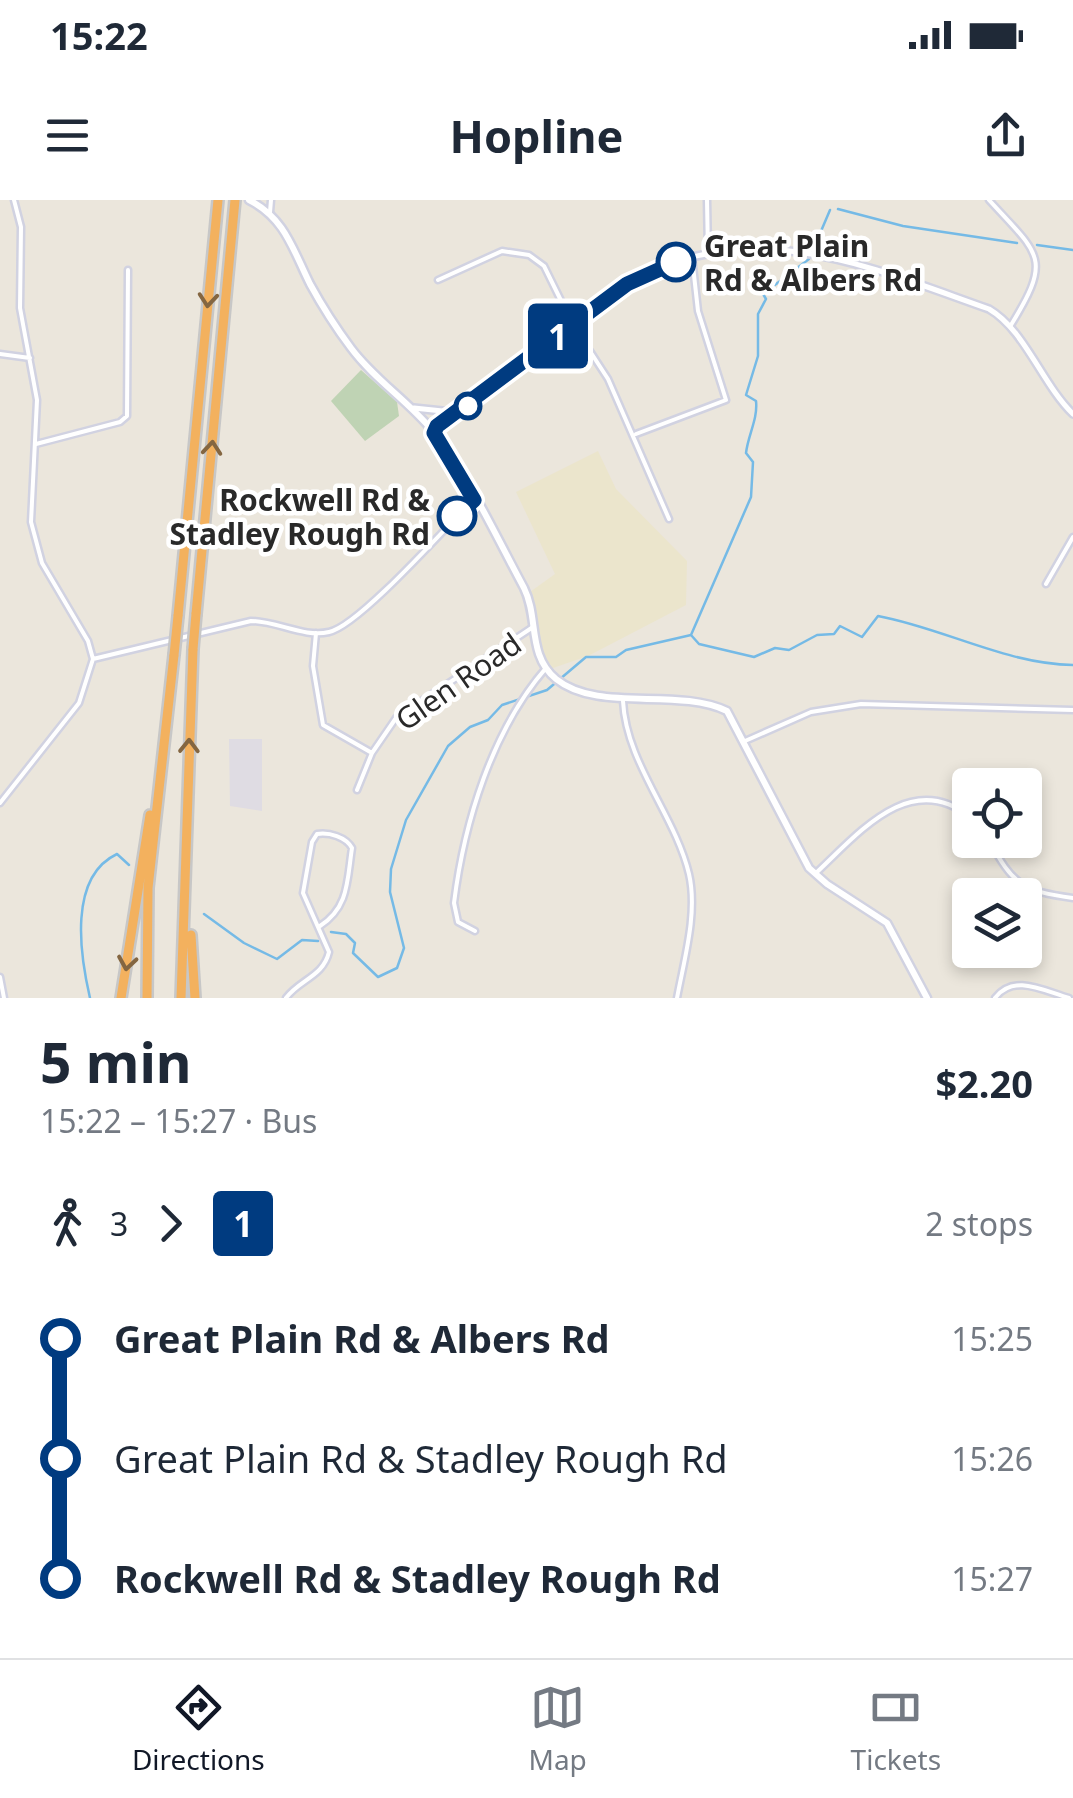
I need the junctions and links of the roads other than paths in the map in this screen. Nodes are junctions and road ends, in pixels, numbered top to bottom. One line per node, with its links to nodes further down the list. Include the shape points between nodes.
1 (14, 200): 16 (street)
2 (249, 200): 8 (main road)
3 (271, 200): 8 (street)
4 (707, 200): 9 (street)
5 (990, 200): 13 (street, via 1024,236 1037,267 1034,288)
6 (218, 202): 29 (highway, one-way to 29, bridge)
7 (235, 205): 39 (highway, one-way to 7, bridge, via 192,650)
8 (270, 212): 17 (main road, via 352,350)
9 (708, 252): 10 (street); 13 (street, via 803,251 979,306)
10 (692, 257): 14 (street, via 636,278); 21 (street, via 698,311 726,400)
11 (128, 270): 22 (street, via 127,416)
12 (438, 280): 14 (street, via 492,254 529,255 549,273)
13 (1010, 325): 19 (street)
14 (572, 326): 18 (street); 21 (street, via 608,379)
15 (0, 354): 16 (street)
16 (30, 358): 22 (street)
17 (410, 406): 18 (street); 20 (main road)
18 (455, 412): 20 (street)
19 (1073, 414)
20 (434, 433): 23 (main road)
21 (634, 435): 24 (street)
22 (36, 444): 30 (street, via 28,508 36,545)
23 (474, 500): 27 (main road, via 527,594); 28 (street, via 355,617)
24 (670, 519)
25 (1073, 537): 26 (street)
26 (1046, 584)
27 (533, 627): 31 (main road); 35 (street, Glen Road, via 396,718)
28 (316, 634): 30 (street, via 251,622); 35 (street, via 313,666 322,725)
29 (174, 657): 47 (highway, one-way to 47); 48 (highway, via 148,888)
30 (93, 659): 37 (street, via 80,703)
31 (546, 668): 32 (main road, via 559,681); 44 (street, via 520,702 483,783 456,884 458,922)
32 (622, 696): 34 (main road, via 716,706 733,718); 52 (street, via 628,732 689,876)
33 (1073, 710): 34 (street, via 861,704 811,712)
34 (745, 741): 41 (main road)
35 (372, 753): 36 (street, Glen Road)
36 (357, 790)
37 (0, 803)
38 (952, 807): 41 (street, via 921,798 899,803)
39 (188, 842): 49 (highway); 50 (highway)
40 (999, 858): 42 (street, via 1022,886)
41 (814, 874): 53 (main road, via 888,924)
42 (1073, 898)
43 (320, 926): 43 (street, via 344,904 352,848 324,833 312,842 303,892); 51 (street, via 327,962)
44 (476, 931)
45 (0, 977): 46 (street)
46 (4, 998)
47 (121, 998)
48 (147, 998)
49 (181, 998)
50 (195, 998)
51 (286, 998)
52 (677, 998)
53 (927, 998)
54 (995, 998): 55 (street, via 1018,983)
55 (1070, 998)

